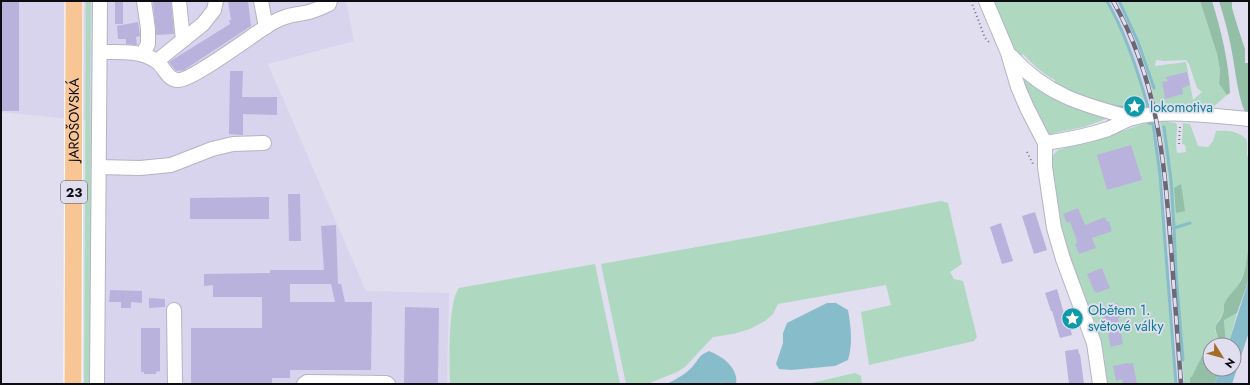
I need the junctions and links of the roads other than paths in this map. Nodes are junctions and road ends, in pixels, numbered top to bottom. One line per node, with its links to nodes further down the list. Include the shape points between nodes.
1 (74, 1): 22 (main road, JAROŠOVSKÁ / 23)
2 (100, 1): 12 (street)
3 (144, 1): 14 (street, via 148,44)
4 (179, 1): 11 (street)
5 (216, 1): 11 (street, via 214,10 203,24)
6 (261, 1): 10 (street)
7 (330, 1): 9 (street, via 329,4 311,12)
8 (986, 1): 13 (street)
9 (297, 7): 10 (street)
10 (266, 27): 15 (street, via 179,81 171,78)
11 (183, 40): 15 (street)
12 (100, 52): 14 (street); 20 (street)
13 (1008, 53): 16 (street, via 1023,69 1052,90 1087,106); 19 (street, via 1021,94)
14 (143, 54): 15 (street)
15 (157, 61)
16 (1132, 118): 17 (street, via 1155,114); 19 (street, via 1109,129)
17 (1246, 119)
18 (264, 143): 20 (street, via 233,144 171,164 140,168)
19 (1045, 144): 27 (street, via 1045,167 1054,228 1094,343)
20 (99, 167): 23 (street)
21 (174, 310): 24 (street)
22 (73, 384)
23 (98, 384)
24 (175, 384)
25 (304, 384): 26 (street)
26 (388, 384)
27 (1100, 384)

